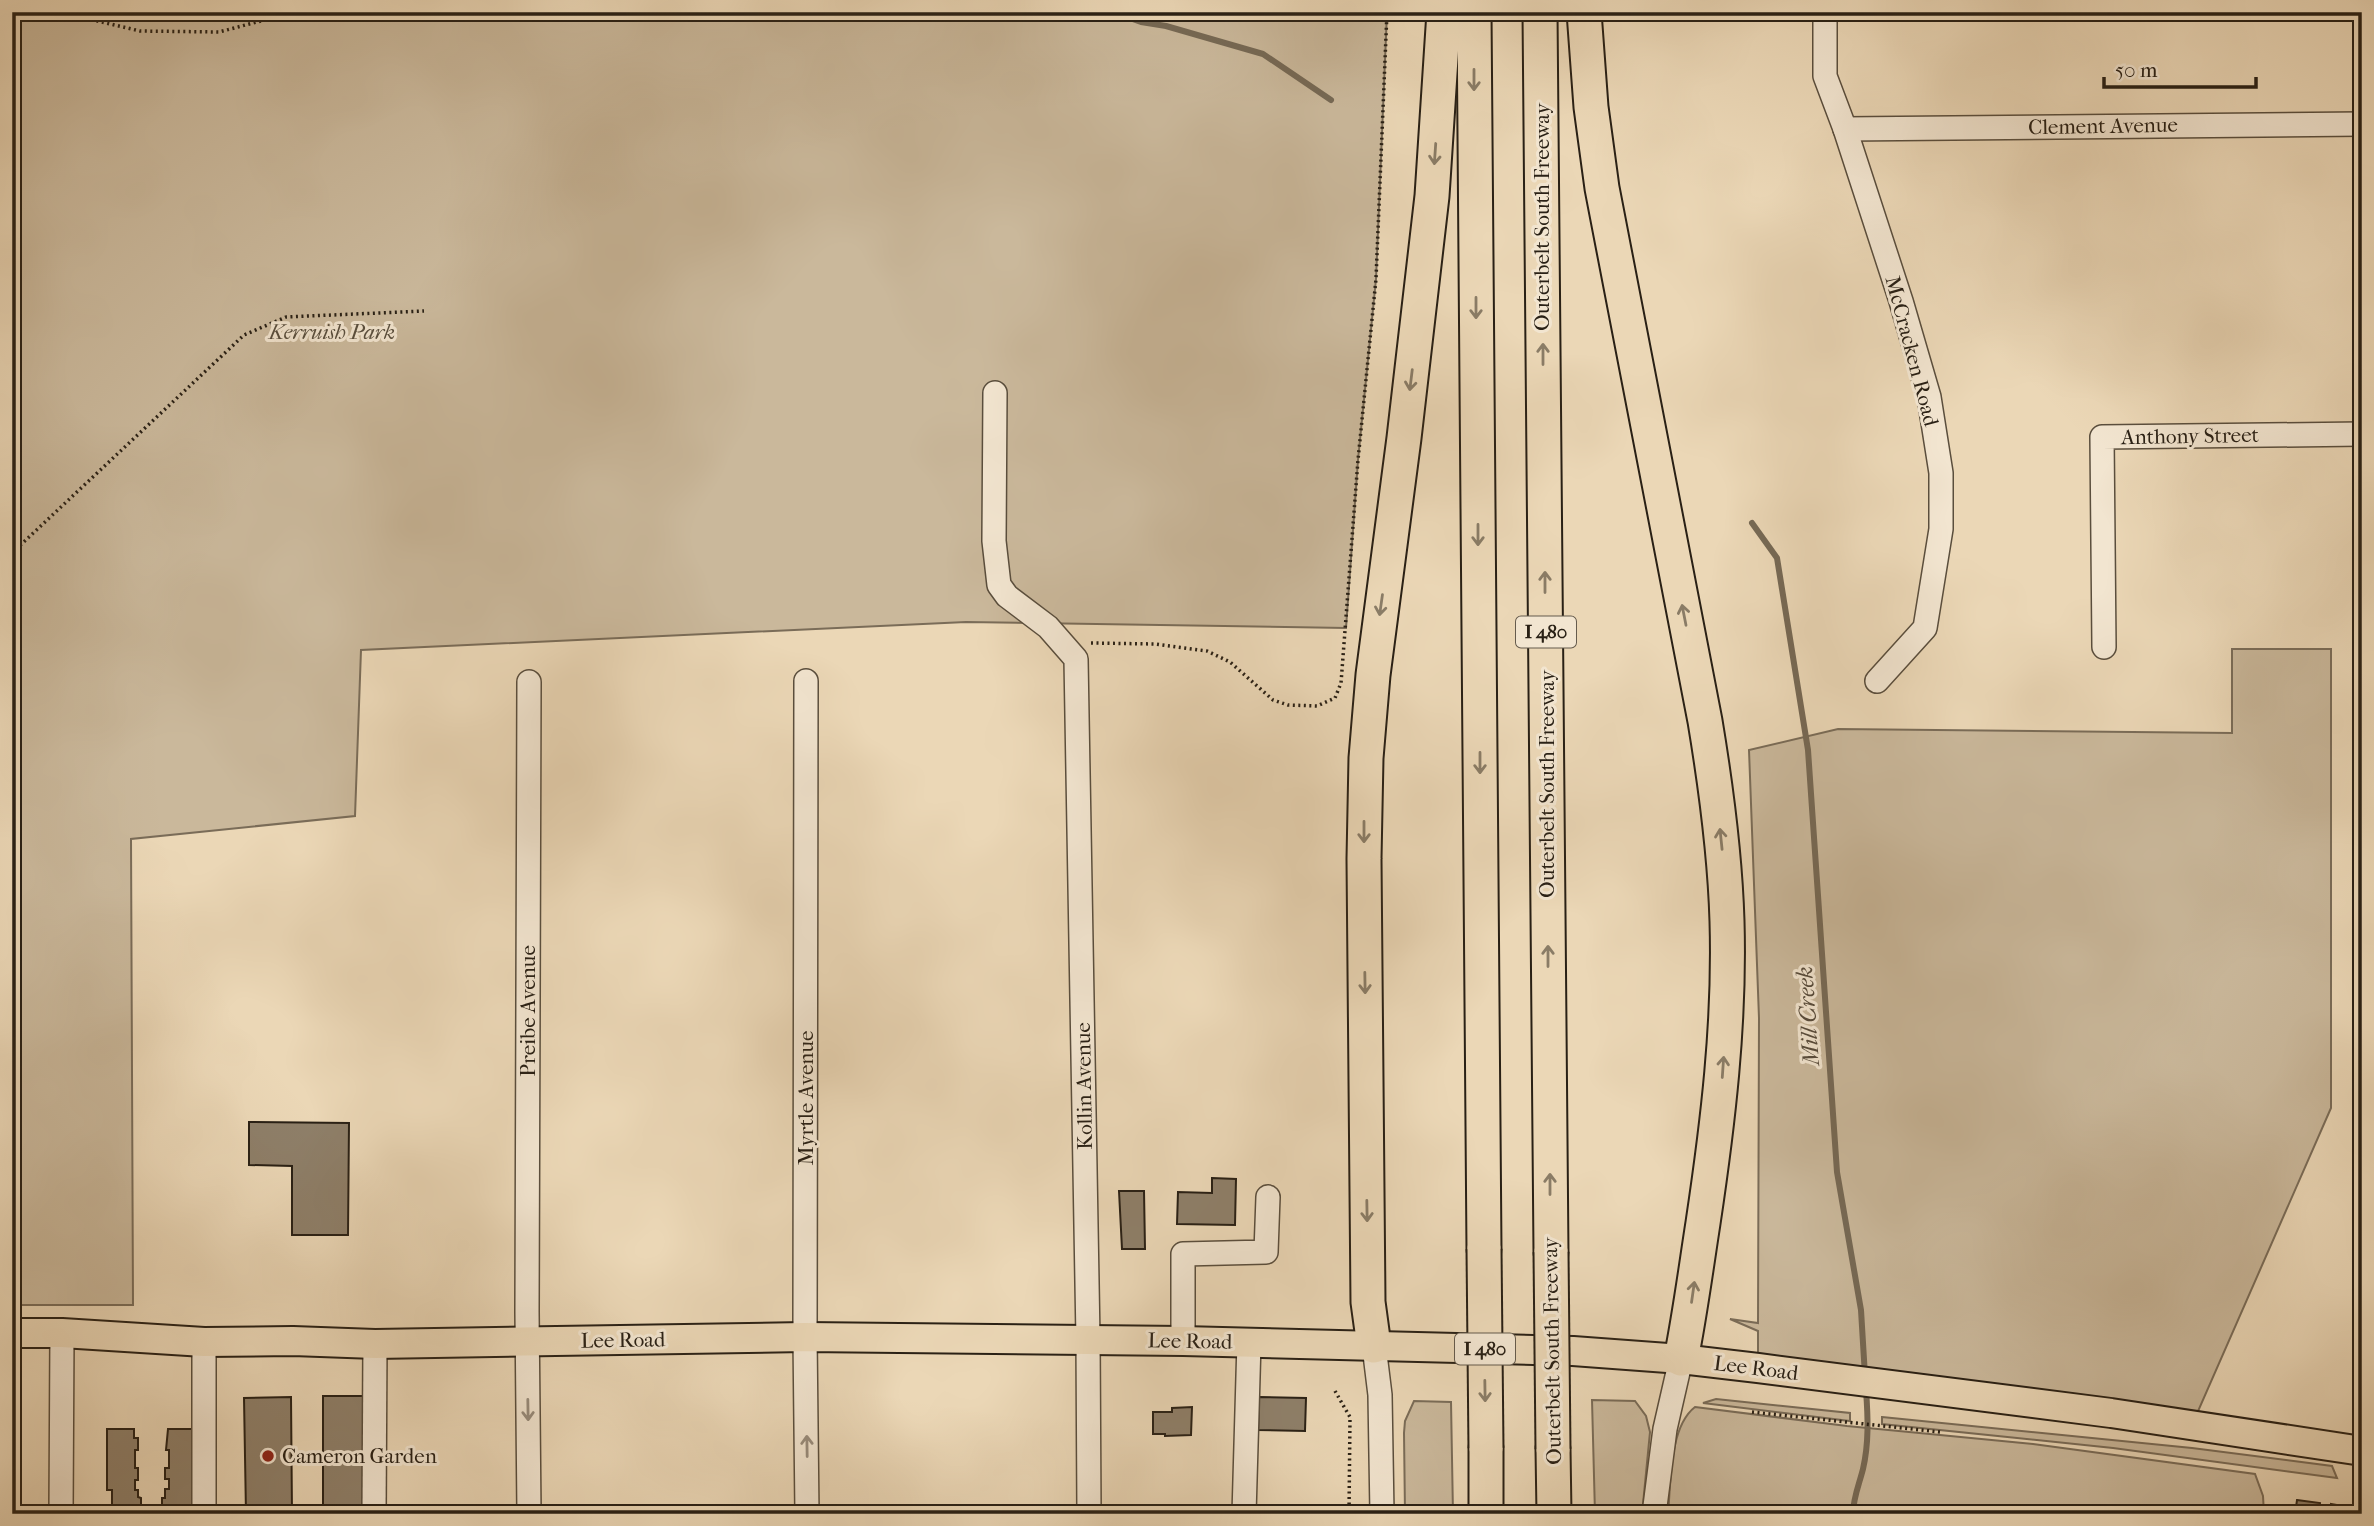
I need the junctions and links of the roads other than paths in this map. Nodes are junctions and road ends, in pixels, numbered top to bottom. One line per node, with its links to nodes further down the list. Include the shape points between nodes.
1 (1444, 12): 24 (highway, one-way to 24, via 1428,230 1366,758 1368,1302)
2 (1474, 12): 35 (highway, I 480, one-way to 35, bridge)
3 (1540, 12): 36 (highway, Outerbelt South Freeway / I 480, one-way to 3, bridge)
4 (1584, 12): 25 (highway, one-way to 4, via 1721,1087 1727,961 1723,858 1704,721 1602,188)
5 (1825, 12): 7 (street, McCracken Road, via 1825,76)
6 (2362, 124): 7 (street, Clement Avenue)
7 (1845, 129): 12 (street, McCracken Road, via 1929,397 1941,473 1941,529 1925,628)
8 (995, 393): 18 (street, Kollin Avenue, via 994,541 999,585 1069,650)
9 (2362, 434): 10 (street, Anthony Street, via 2102,437)
10 (2104, 647)
11 (806, 681): 17 (street, Myrtle Avenue)
12 (1877, 681)
13 (529, 682): 20 (street, Preibe Avenue)
14 (1268, 1197): 19 (street, via 1266,1252 1183,1254)
15 (12, 1333): 16 (main road, Lee Road)
16 (61, 1333): 21 (main road, Lee Road); 27 (street)
17 (805, 1337): 18 (main road, Lee Road); 20 (main road, Lee Road); 31 (street, Myrtle Avenue, one-way to 17)
18 (1088, 1339): 19 (main road, Lee Road); 32 (street, Kollin Avenue)
19 (1183, 1340): 22 (main road, Lee Road)
20 (527, 1341): 23 (main road, Lee Road); 30 (street, Preibe Avenue, one-way to 30)
21 (204, 1342): 23 (main road, Lee Road); 28 (street)
22 (1249, 1342): 24 (main road, Lee Road); 33 (street)
23 (375, 1344): 29 (street)
24 (1374, 1346): 25 (main road, Lee Road); 34 (street, via 1380,1395)
25 (1681, 1359): 26 (main road, Lee Road, via 2111,1413); 37 (street, via 1665,1429)
26 (2362, 1451)
27 (61, 1514)
28 (204, 1514)
29 (374, 1514)
30 (529, 1514)
31 (807, 1514)
32 (1089, 1514)
33 (1244, 1514)
34 (1382, 1514)
35 (1486, 1514)
36 (1553, 1514)
37 (1654, 1514)

